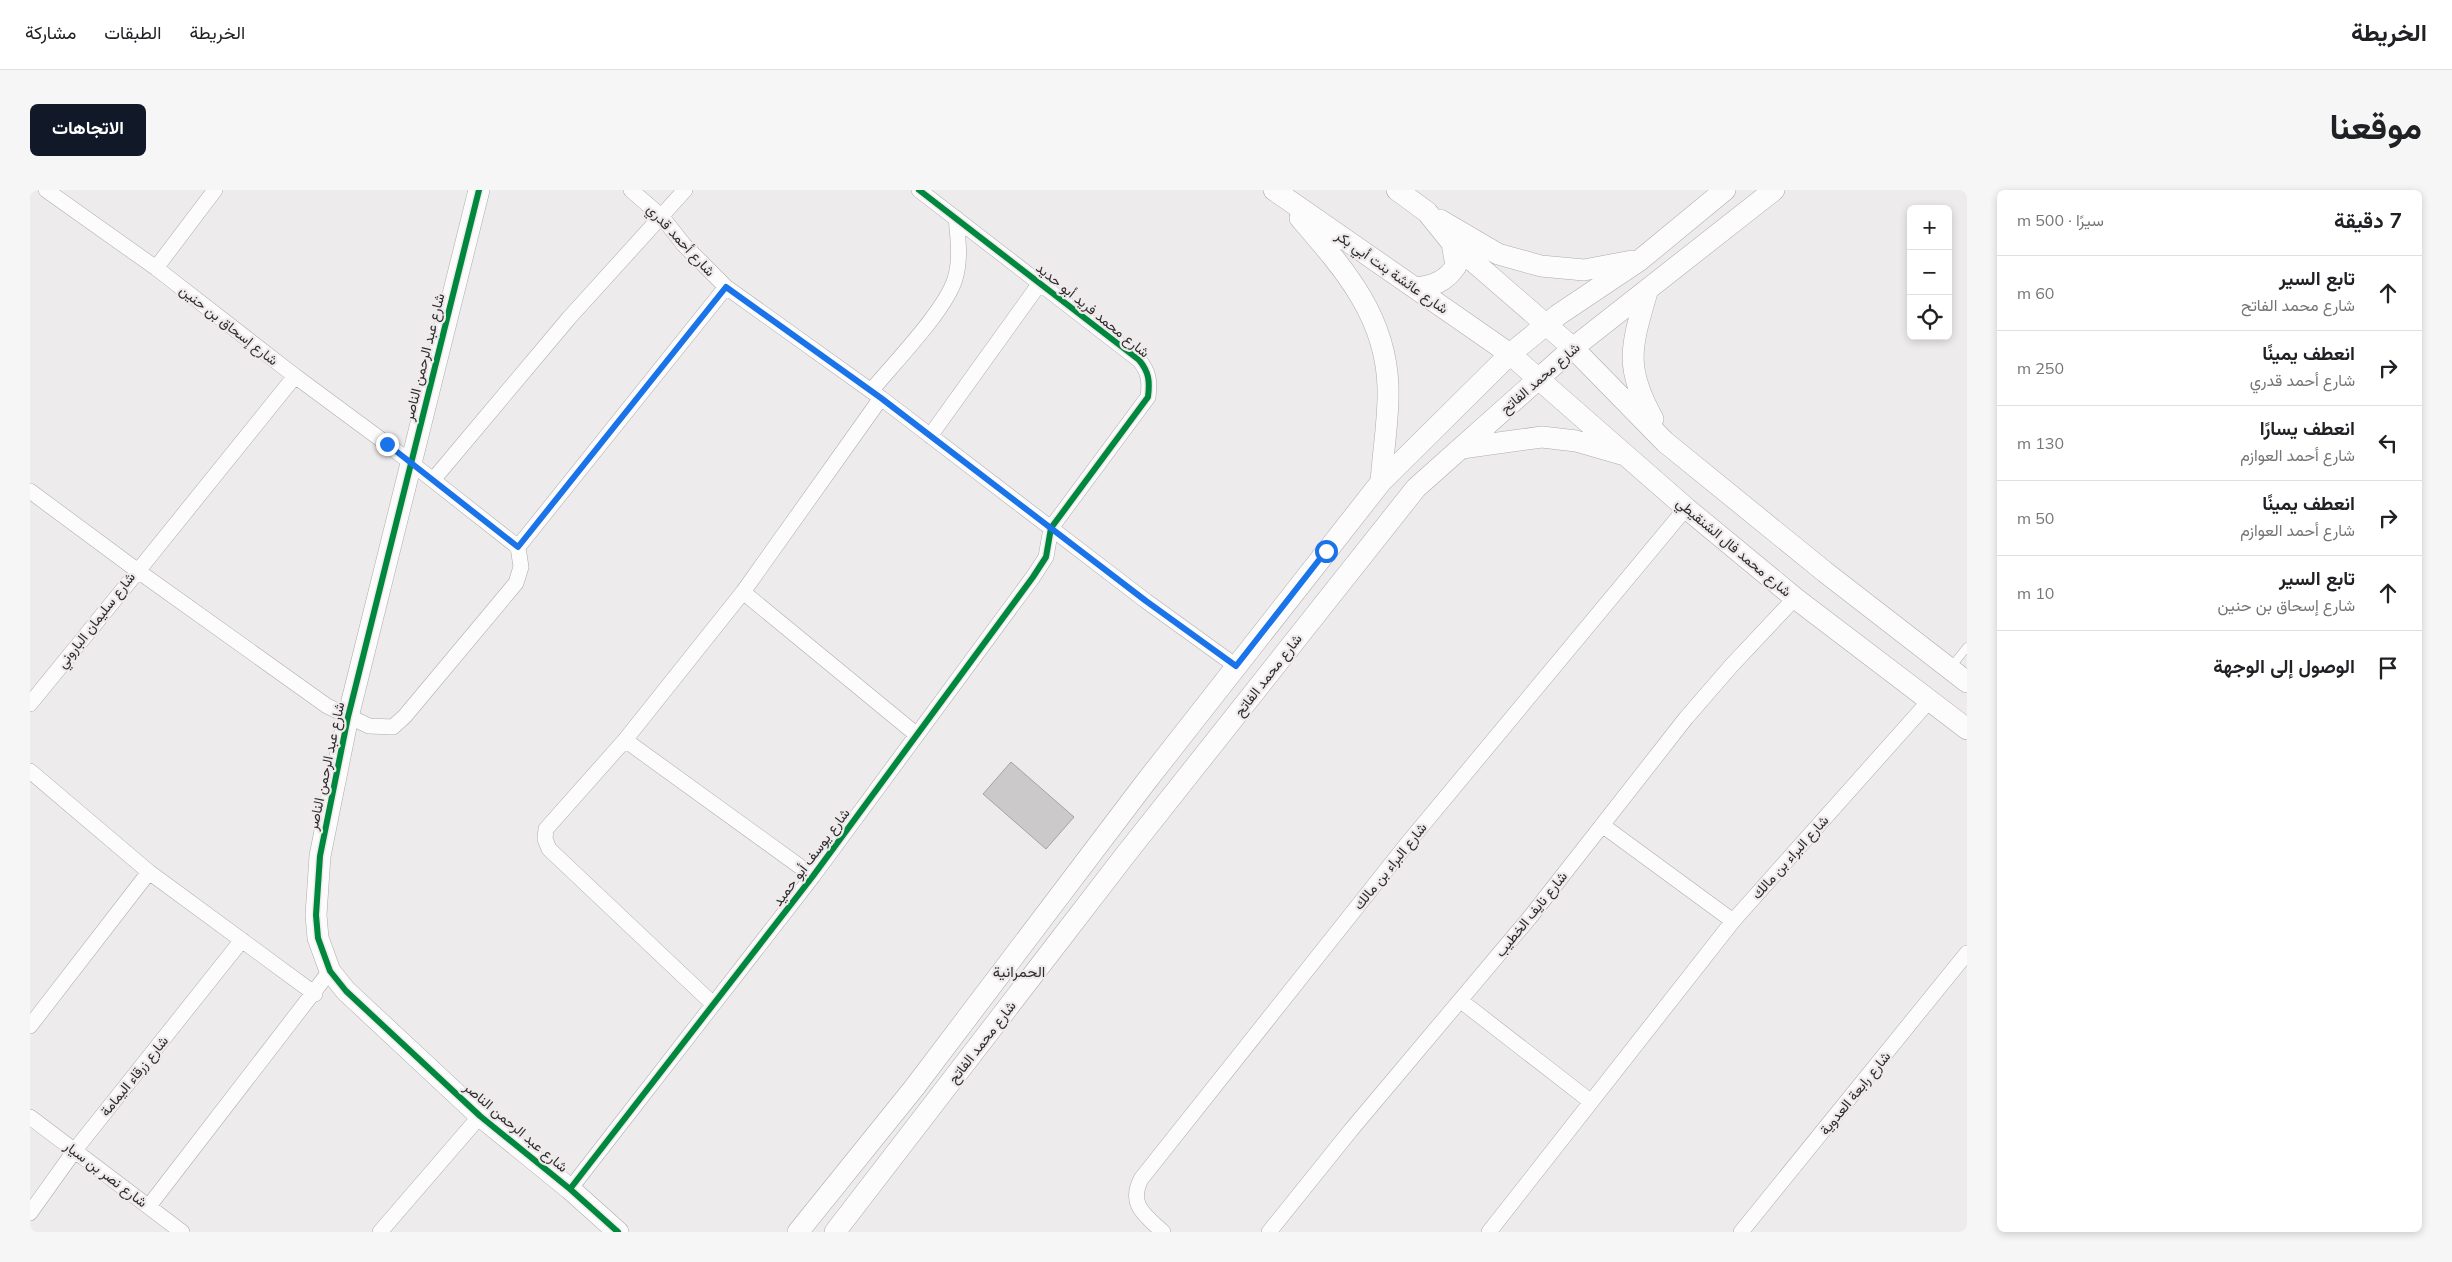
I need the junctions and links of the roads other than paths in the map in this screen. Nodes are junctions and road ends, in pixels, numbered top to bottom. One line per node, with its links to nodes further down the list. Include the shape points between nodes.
1 (46, 190): 16 (street, شارع إسحاق بن حنين)
2 (215, 190): 16 (street)
3 (480, 190): 31 (main road, شارع عبد الرحمن الناصر)
4 (631, 190): 12 (street, شارع أحمد قدري)
5 (685, 190): 12 (street)
6 (918, 190): 13 (street, شارع محمد فريد أبو حديد)
7 (1397, 190): 11 (main road)
8 (1725, 190): 15 (main road, شارع محمد الفاتح)
9 (1774, 190): 20 (main road, شارع محمد الفاتح)
10 (1277, 193): 19 (main road, شارع عائشة بنت أبي بكر); 33 (main road, via 1349,275 1374,321 1384,352 1388,387)
11 (1427, 212): 14 (main road); 15 (main road, via 1498,254 1541,266 1584,270)
12 (662, 217): 18 (street, شارع أحمد قدري, via 684,246); 32 (street, via 569,318)
13 (956, 218): 17 (street, شارع محمد فريد أبو حديد); 26 (street, via 958,258 955,278 946,300)
14 (1452, 243): 19 (main road, via 1456,266 1449,276 1428,287); 21 (main road)
15 (1640, 260): 21 (main road, شارع محمد الفاتح)
16 (156, 268): 24 (street, شارع إسحاق بن حنين)
17 (1040, 283): 27 (street); 36 (street, شارع محمد فريد أبو حديد, via 1139,360 1147,370 1150,383 1148,397)
18 (726, 287): 26 (street, شارع أحمد قدري); 37 (street)
19 (1416, 288): 23 (main road, شارع عائشة بنت أبي بكر)
20 (1648, 292): 22 (main road, شارع محمد الفاتح); 28 (main road, via 1636,328 1632,360 1638,393)
21 (1546, 325): 22 (main road); 23 (main road, شارع محمد الفاتح)
22 (1573, 348): 25 (main road, شارع محمد الفاتح); 28 (main road)
23 (1510, 354): 25 (main road, شارع محمد فال الشنقيطي); 33 (main road, شارع محمد الفاتح)
24 (295, 376): 31 (street, شارع إسحاق بن حنين); 38 (street)
25 (1539, 378): 29 (main road, شارع محمد الفاتح); 30 (main road, شارع محمد فال الشنقيطي)
26 (876, 395): 27 (street, شارع أحمد قدري); 39 (street)
27 (930, 436): 36 (street, شارع أحمد قدري)
28 (1665, 442): 43 (main road)
29 (1462, 448): 30 (main road, via 1542,437 1576,441); 70 (main road, شارع محمد الفاتح, via 1410,496 1126,854)
30 (1627, 456): 35 (main road, شارع محمد فال الشنقيطي)
31 (411, 463): 32 (street, شارع إسحاق بن حنين); 47 (main road, شارع عبد الرحمن الناصر)
32 (432, 480): 37 (street, شارع إسحاق بن حنين)
33 (1381, 482): 42 (main road, شارع محمد الفاتح)
34 (30, 491): 38 (street, شارع سليمان الباروني)
35 (1686, 508): 40 (main road, شارع محمد فال الشنقيطي); 75 (street, شارع البراء بن مالك, via 1407,844 1141,1178 1136,1188 1136,1200 1141,1211)
36 (1051, 528): 42 (street, شارع أحمد قدري); 49 (street, شارع يوسف أبو حميد, via 1046,557)
37 (518, 547): 47 (street, via 521,567 516,583 405,716 393,726 381,728)
38 (138, 571): 46 (street, شارع سليمان الباروني); 47 (street, via 327,706)
39 (743, 592): 49 (street); 50 (street)
40 (1795, 598): 45 (main road, شارع محمد فال الشنقيطي); 52 (street, شارع نايف الخطيب, via 1698,705)
41 (1967, 647): 43 (lane)
42 (1236, 666): 74 (main road, شارع محمد الفاتح, via 914,1088)
43 (1950, 668): 44 (main road)
44 (1967, 682)
45 (1930, 700): 48 (main road, شارع محمد فال الشنقيطي); 55 (street, شارع البراء بن مالك)
46 (30, 704)
47 (348, 717): 58 (main road, شارع عبد الرحمن الناصر, via 317,884 318,938)
48 (1967, 729)
49 (917, 735): 54 (street, شارع يوسف أبو حميد)
50 (625, 740): 54 (street); 61 (street, via 546,829 545,839 549,849)
51 (30, 771): 53 (street)
52 (1602, 825): 55 (street); 60 (street, شارع نايف الخطيب)
53 (149, 872): 56 (street); 62 (street)
54 (813, 876): 61 (street, شارع يوسف أبو حميد)
55 (1733, 921): 63 (street, شارع البراء بن مالك)
56 (242, 940): 59 (street); 66 (street, شارع زرقاء اليمامة)
57 (1967, 953): 78 (street, شارع رابعة العدوية)
58 (330, 971): 59 (street); 64 (main road, شارع عبد الرحمن الناصر, via 346,991)
59 (314, 994): 68 (street)
60 (1461, 1000): 63 (street); 76 (street, شارع نايف الخطيب)
61 (713, 1004): 67 (street, شارع يوسف أبو حميد)
62 (30, 1026)
63 (1590, 1101): 77 (street, شارع البراء بن مالك)
64 (480, 1116): 67 (main road, شارع عبد الرحمن الناصر); 72 (street)
65 (30, 1117): 66 (street, شارع نصر بن سيار)
66 (75, 1150): 68 (street, شارع نصر بن سيار); 69 (street, شارع زرقاء اليمامة)
67 (570, 1189): 73 (main road, شارع عبد الرحمن الناصر)
68 (149, 1206): 71 (street, شارع نصر بن سيار)
69 (30, 1213)
70 (837, 1231)
71 (182, 1232)
72 (380, 1232)
73 (618, 1232)
74 (798, 1232)
75 (1163, 1232)
76 (1269, 1232)
77 (1488, 1232)
78 (1741, 1232)

